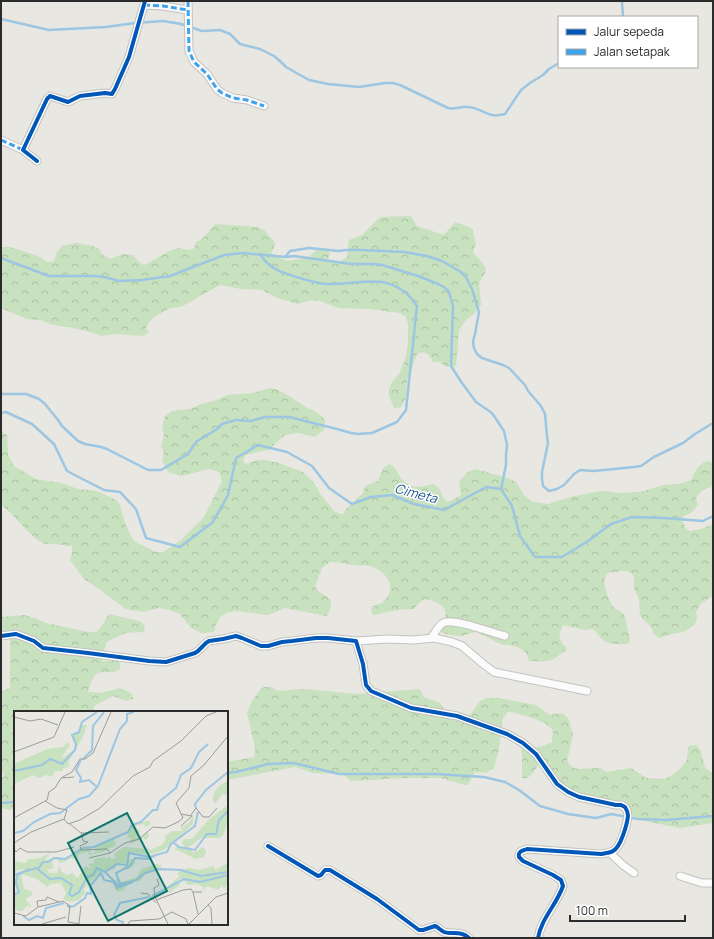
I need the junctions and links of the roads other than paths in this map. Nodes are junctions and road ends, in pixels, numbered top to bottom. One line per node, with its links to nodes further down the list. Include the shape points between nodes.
1 (188, 1): 3 (street)
2 (144, 3): 3 (street); 6 (street, via 129,57 112,94 80,96 68,102 50,96)
3 (188, 10): 4 (street, via 189,51 194,62 222,94)
4 (264, 106)
5 (1, 140): 6 (street)
6 (23, 150): 7 (street)
7 (37, 161)
8 (1, 636): 11 (street, via 16,634 34,641 43,648 166,662 195,653 209,641 236,636 261,646 316,638)
9 (505, 636): 10 (street, via 450,621 444,622)
10 (431, 638): 11 (street); 12 (street, via 462,646 494,672)
11 (356, 641): 14 (street, via 366,685 371,691 411,708 457,716 507,734 536,754 558,784 568,792 579,797 625,807 628,815 620,843 616,850)
12 (587, 691)
13 (268, 846): 18 (street, via 316,875 320,876 325,870 330,870 378,899 419,930 435,926 445,932 461,933)
14 (610, 853): 15 (street); 19 (street, via 527,849 520,852 519,857 523,861 561,880 563,886)
15 (634, 873)
16 (680, 876): 17 (street, via 702,883)
17 (713, 883)
18 (469, 938)
19 (538, 938)

